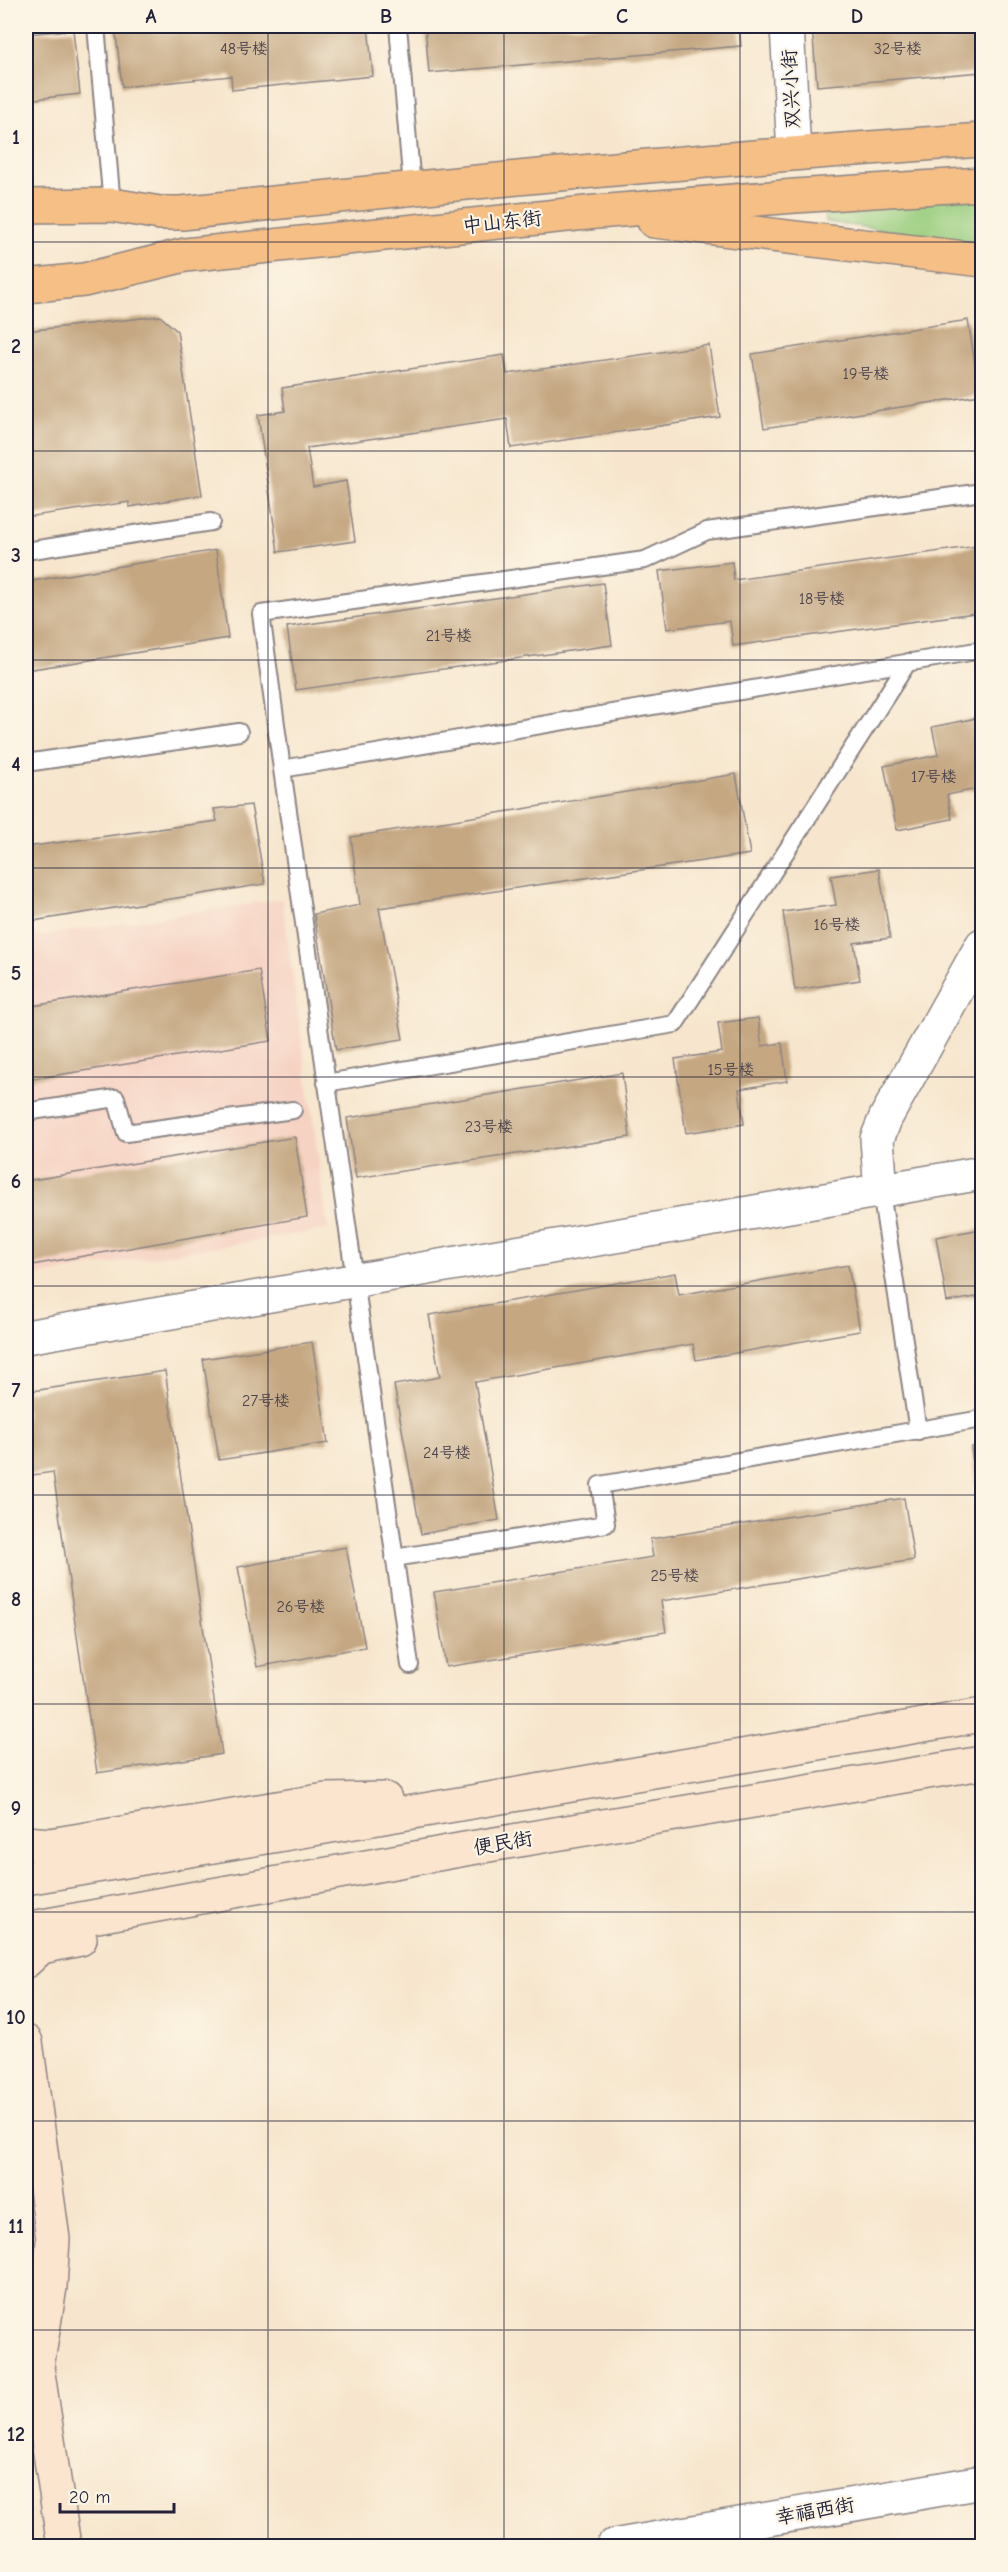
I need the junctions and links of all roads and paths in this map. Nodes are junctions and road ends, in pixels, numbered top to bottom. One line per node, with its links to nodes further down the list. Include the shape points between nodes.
1 (96, 26): 8 (lane)
2 (398, 26): 7 (lane)
3 (787, 26): 5 (street, 双兴小街)
4 (982, 140): 5 (main road)
5 (794, 153): 7 (main road)
6 (982, 184): 10 (main road, 中山东街)
7 (412, 187): 8 (main road, via 182,213)
8 (112, 205): 9 (main road)
9 (26, 206)
10 (596, 212): 11 (main road); 12 (main road, 中山东街, via 185,255 84,280)
11 (982, 260)
12 (26, 285)
13 (982, 492): 20 (lane, via 707,531 645,560 261,614)
14 (211, 522): 15 (lane)
15 (26, 551)
16 (982, 650): 17 (lane)
17 (908, 662): 20 (lane); 22 (lane, via 675,1024)
18 (239, 732): 19 (lane)
19 (26, 764)
20 (282, 769): 22 (lane)
21 (982, 945): 26 (street, via 877,1139)
22 (326, 1083): 27 (lane)
23 (293, 1110): 24 (lane, via 126,1133 116,1098)
24 (26, 1112)
25 (982, 1173): 26 (street)
26 (881, 1192): 27 (street); 30 (lane)
27 (353, 1280): 28 (street); 31 (lane)
28 (26, 1337)
29 (982, 1419): 30 (lane)
30 (918, 1431): 31 (lane, via 600,1485 606,1524)
31 (394, 1558): 32 (lane)
32 (410, 1665)
33 (982, 1715): 35 (street)
34 (982, 1763): 37 (street, 便民街)
35 (486, 1798): 36 (street, via 326,1800 50,1845); 38 (street)
36 (26, 1843)
37 (465, 1849): 39 (street, 便民街); 40 (street, via 358,1890 54,1943 41,1947)
38 (26, 1878)
39 (26, 1929)
40 (26, 1961)
41 (26, 2042): 43 (street, via 53,2239)
42 (26, 2294): 43 (street)
43 (37, 2367): 45 (street)
44 (982, 2482): 46 (street, 幸福西街)
45 (64, 2547)
46 (613, 2547)

